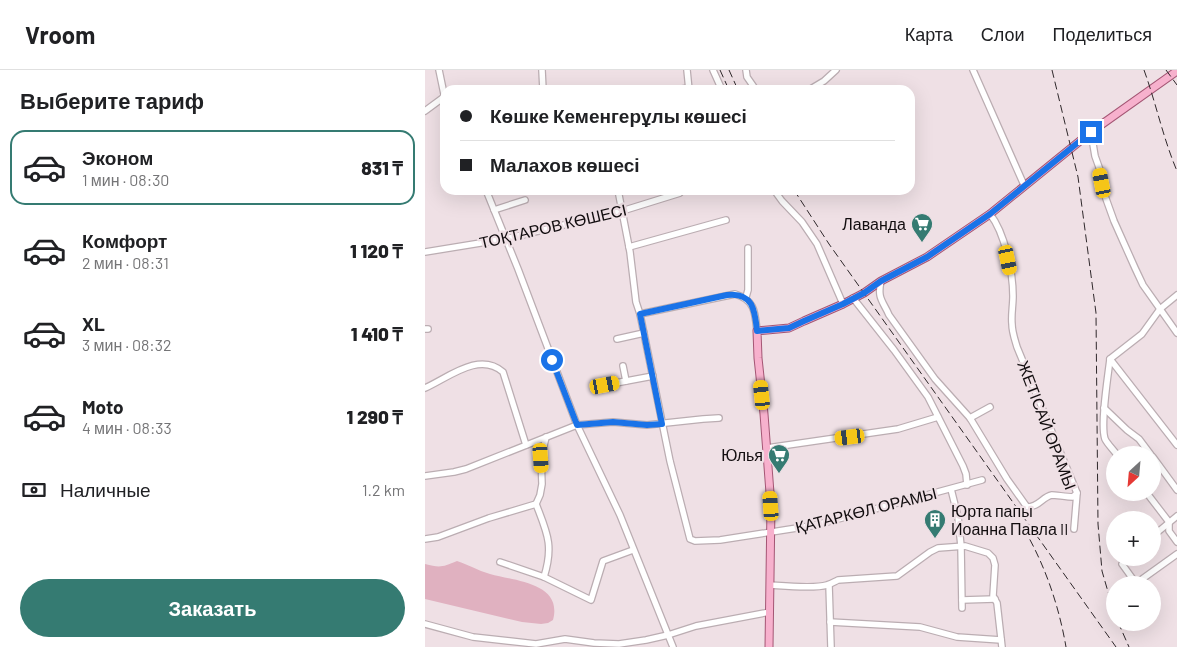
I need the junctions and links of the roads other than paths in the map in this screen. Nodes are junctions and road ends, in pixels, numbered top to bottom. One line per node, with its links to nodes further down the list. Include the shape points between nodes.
1 (439, 70): 9 (street)
2 (542, 70): 10 (street)
3 (687, 70): 11 (street)
4 (713, 70): 12 (street)
5 (746, 70): 13 (street)
6 (836, 70): 14 (street)
7 (973, 70): 18 (street)
8 (1177, 71): 17 (main road)
9 (442, 85)
10 (543, 85)
11 (689, 85)
12 (720, 85)
13 (753, 85)
14 (818, 85)
15 (440, 101): 16 (street)
16 (425, 111)
17 (1091, 132): 18 (main road); 37 (street, via 1107,202 1143,285)
18 (1024, 185): 26 (main road)
19 (488, 195): 24 (street)
20 (619, 195): 25 (street)
21 (669, 195): 25 (street, ТОҚТАРОВ КӨШЕСІ)
22 (778, 195): 36 (street, via 817,244)
23 (525, 200): 24 (street)
24 (494, 210): 28 (street)
25 (622, 211): 28 (street, ТОҚТАРОВ КӨШЕСІ); 29 (street)
26 (990, 214): 32 (main road, via 927,257); 68 (street, ЖЕТІСАЙ ОРАМЫ, via 997,222 1011,275 1011,326 1017,347)
27 (726, 220): 29 (street)
28 (505, 239): 31 (street, ТОҚТАРОВ КӨШЕСІ); 55 (street)
29 (629, 247): 38 (street, via 634,294)
30 (747, 248): 34 (street)
31 (426, 250)
32 (881, 281): 35 (main road); 53 (street, ЖЕТІСАЙ ОРАМЫ, via 880,297 889,316 935,379)
33 (1177, 295): 37 (street)
34 (746, 297): 38 (street, via 727,295); 39 (street, via 756,316)
35 (853, 298): 36 (main road); 52 (street, via 928,398)
36 (843, 304): 39 (main road, via 789,328)
37 (1160, 309): 40 (street); 43 (street, via 1142,334)
38 (640, 314): 41 (street)
39 (757, 331): 61 (main road)
40 (1177, 333)
41 (644, 334): 42 (street); 45 (street)
42 (617, 339)
43 (1110, 358): 50 (street); 60 (street)
44 (623, 366): 46 (street)
45 (653, 376): 46 (street); 54 (street)
46 (626, 381): 47 (street)
47 (605, 385)
48 (425, 388): 57 (street, via 473,365 487,363 494,366 503,372)
49 (990, 407): 53 (street)
50 (1105, 408): 58 (street, via 1105,439); 59 (street)
51 (719, 418): 54 (street)
52 (938, 418): 61 (street, via 897,429); 65 (street, via 963,466)
53 (970, 418): 68 (street, ЖЕТІСАЙ ОРАМЫ, via 1027,507 1035,506 1051,495 1064,497)
54 (662, 424): 55 (street, via 613,422); 75 (street, ҚАТАРКӨЛ ОРАМЫ, via 690,539 720,540)
55 (577, 425): 56 (street); 79 (street)
56 (546, 437): 57 (street); 70 (street, via 541,458 541,489)
57 (526, 445): 63 (street, via 466,470)
58 (1110, 446)
59 (1144, 446)
60 (1177, 446)
61 (767, 448): 75 (main road)
62 (1161, 468): 67 (street)
63 (425, 476)
64 (982, 480): 65 (street, ҚАТАРКӨЛ ОРАМЫ)
65 (967, 485): 66 (street, ҚАТАРКӨЛ ОРАМЫ)
66 (951, 489): 75 (street, ҚАТАРКӨЛ ОРАМЫ, via 816,525); 78 (street)
67 (1177, 490)
68 (1077, 493): 73 (street)
69 (1153, 501): 72 (street)
70 (536, 504): 76 (street); 85 (street, via 549,542)
71 (1177, 516): 72 (street)
72 (1169, 522): 74 (street); 77 (street, via 1169,531)
73 (1074, 529)
74 (1161, 529)
75 (771, 533): 87 (main road)
76 (425, 540)
77 (1177, 542)
78 (961, 546): 86 (street, via 938,548 897,576 838,580); 88 (street, via 988,553 993,558); 89 (street)
79 (633, 550): 85 (street, via 603,561 591,600); 94 (street)
80 (1177, 554): 82 (street)
81 (500, 562): 85 (street)
82 (1161, 565)
83 (1123, 566): 84 (street, via 1138,582)
84 (1160, 566)
85 (544, 577)
86 (829, 584): 87 (street); 92 (street)
87 (770, 585): 91 (main road)
88 (995, 599): 89 (street); 95 (street)
89 (962, 600): 90 (street)
90 (962, 608)
91 (770, 612): 94 (street, via 696,626); 97 (main road)
92 (830, 622): 95 (street, via 920,627); 98 (street)
93 (425, 624): 94 (street, via 473,637 536,644 565,640 619,644)
94 (668, 635): 96 (street)
95 (1001, 644)
96 (673, 647)
97 (769, 647)
98 (831, 647)

